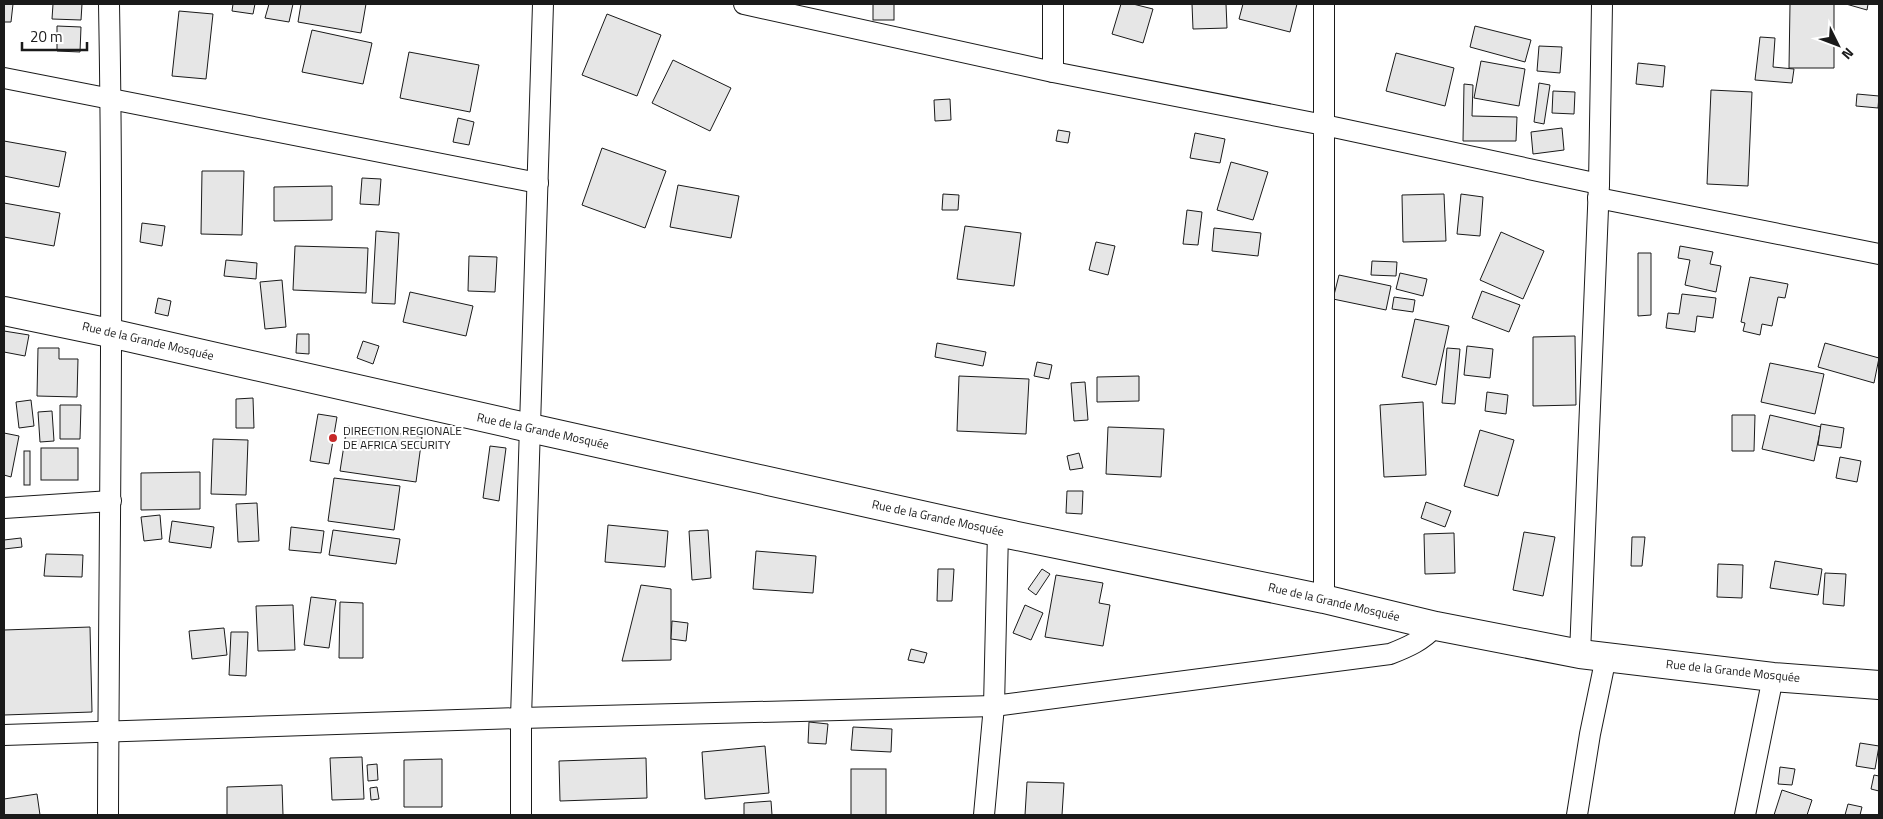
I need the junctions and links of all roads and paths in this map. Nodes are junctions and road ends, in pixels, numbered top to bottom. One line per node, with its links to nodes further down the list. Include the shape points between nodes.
1 (109, 4): 10 (street)
2 (542, 4): 12 (street)
3 (744, 4): 7 (street)
4 (1053, 4): 8 (street)
5 (1324, 4): 11 (street)
6 (1602, 4): 13 (street)
7 (766, 6): 8 (street)
8 (1053, 72): 11 (street)
9 (4, 78): 10 (street)
10 (111, 99): 12 (street); 16 (street)
11 (1324, 125): 13 (street); 21 (street)
12 (538, 182): 17 (street)
13 (1599, 191): 14 (street); 23 (street)
14 (1879, 254)
15 (4, 311): 16 (street, Rue de la Grande Mosquée)
16 (110, 333): 17 (street, Rue de la Grande Mosquée); 18 (street)
17 (530, 428): 20 (street, Rue de la Grande Mosquée); 27 (street)
18 (111, 501): 19 (street); 28 (street)
19 (4, 508)
20 (998, 532): 21 (street, Rue de la Grande Mosquée); 26 (street)
21 (1324, 599): 22 (street, Rue de la Grande Mosquée)
22 (1436, 626): 23 (street, Rue de la Grande Mosquée); 26 (street, via 1426,637 1390,654)
23 (1593, 655): 24 (street, Rue de la Grande Mosquée); 33 (street, via 1590,734)
24 (1773, 677): 25 (street, Rue de la Grande Mosquée); 34 (street)
25 (1879, 685)
26 (994, 706): 27 (street); 32 (street)
27 (521, 718): 28 (street); 31 (street)
28 (109, 731): 29 (street); 30 (street)
29 (4, 735)
30 (108, 815)
31 (521, 815)
32 (984, 815)
33 (1577, 815)
34 (1745, 815)

